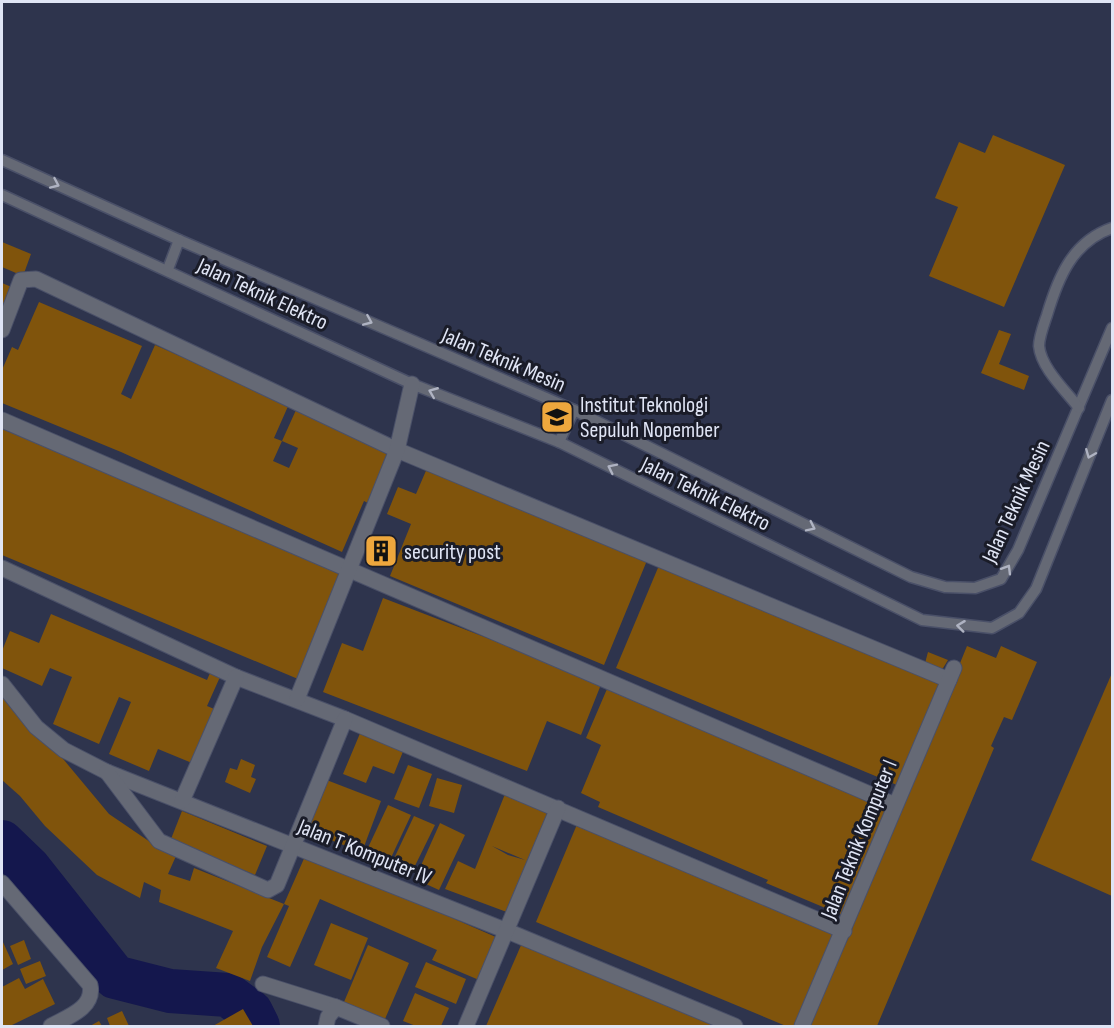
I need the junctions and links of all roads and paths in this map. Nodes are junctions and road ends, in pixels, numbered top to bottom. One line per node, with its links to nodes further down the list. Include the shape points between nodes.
1 (2, 160): 4 (lane, Jalan Teknik Mesin, one-way to 4)
2 (2, 195): 5 (lane, Jalan Teknik Elektro)
3 (1113, 228): 10 (lane, via 1075,252 1057,283 1042,331 1039,347 1048,369)
4 (179, 240): 5 (lane); 11 (lane, Jalan Teknik Mesin, one-way to 11)
5 (168, 269): 8 (lane, Jalan Teknik Elektro)
6 (1113, 328): 10 (lane, Jalan Teknik Mesin)
7 (2, 330): 14 (street, via 21,280 36,279)
8 (412, 384): 13 (lane, Jalan Teknik Elektro, one-way to 8); 14 (street)
9 (1113, 400): 13 (lane, Jalan Teknik Elektro, one-way to 13, via 1036,589 1019,613 992,628 922,620)
10 (1078, 408): 11 (lane, Jalan Teknik Mesin, one-way to 10, via 911,577 945,587 975,588 1001,579 1018,550)
11 (574, 410): 13 (lane)
12 (2, 420): 16 (street)
13 (559, 442)
14 (397, 450): 16 (street); 23 (street, Jalan Teknik Komputer I, via 952,674)
15 (2, 568): 17 (street)
16 (348, 569): 19 (street); 23 (street)
17 (236, 677): 19 (street); 22 (street)
18 (2, 684): 21 (street, Jalan T Komputer IV, via 36,727 64,750)
19 (297, 699): 20 (street)
20 (345, 719): 24 (street); 25 (street)
21 (107, 771): 22 (street, Jalan T Komputer IV); 25 (street, via 159,841 268,890 277,885)
22 (182, 801): 25 (street, Jalan T Komputer IV)
23 (895, 805): 27 (street, Jalan Teknik Komputer I)
24 (558, 808): 27 (street); 28 (street)
25 (292, 845): 28 (street, Jalan T Komputer IV)
26 (2, 883): 31 (street, via 90,985 92,994 88,1002)
27 (844, 931): 36 (street, Jalan Teknik Komputer I)
28 (507, 932): 34 (street); 35 (street, Jalan T Komputer IV)
29 (263, 984): 30 (street)
30 (336, 1007): 32 (street); 33 (street)
31 (51, 1026)
32 (326, 1026)
33 (382, 1026)
34 (466, 1026)
35 (735, 1026)
36 (802, 1026)

